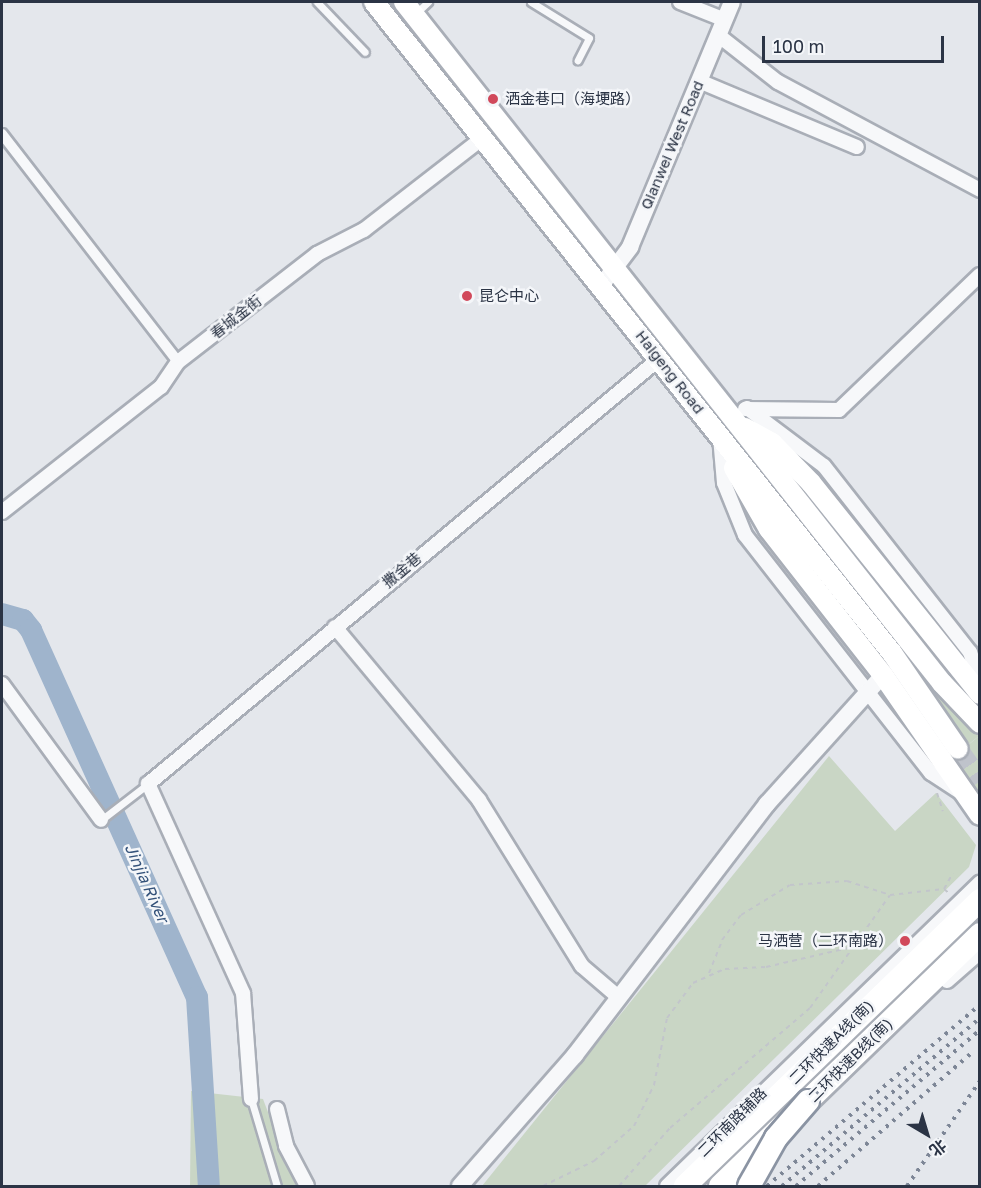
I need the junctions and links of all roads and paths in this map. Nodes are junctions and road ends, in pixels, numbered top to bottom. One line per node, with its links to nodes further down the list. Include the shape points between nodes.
1 (317, 2): 8 (lane)
2 (374, 2): 12 (main road, Haigeng Road)
3 (531, 2): 9 (lane, via 590,38)
4 (680, 2): 7 (street)
5 (732, 2): 7 (street, Qianwei West Road)
6 (413, 5): 15 (main road, Haigeng Road)
7 (722, 27): 10 (street, Qianwei West Road); 14 (street, via 778,82)
8 (365, 52)
9 (578, 60)
10 (699, 81): 13 (street); 15 (street, Qianwei West Road)
11 (2, 134): 19 (street)
12 (484, 137): 17 (main road, Haigeng Road); 19 (street, 春城金街, via 364,230 317,254)
13 (856, 147)
14 (980, 190)
15 (618, 268): 17 (street, Qianwei West Road); 20 (main road, Haigeng Road)
16 (980, 275): 20 (street, via 839,410)
17 (601, 282): 18 (main road, Haigeng Road)
18 (659, 359): 21 (main road, Haigeng Road); 23 (street, 撒金巷)
19 (178, 362): 22 (street, 春城金街, via 161,387)
20 (738, 415): 25 (street, via 824,466 970,652); 28 (main road, via 811,483); 29 (main road, Haigeng Road)
21 (719, 435): 24 (main road, via 769,529); 27 (street, via 735,519); 30 (main road, Haigeng Road, via 892,653)
22 (2, 512)
23 (335, 627): 31 (street, 撒金巷); 44 (street, via 479,800 582,966)
24 (883, 675): 27 (street); 32 (main road)
25 (980, 682)
26 (2, 684): 34 (street)
27 (867, 692): 32 (street, via 930,772); 44 (street, via 767,804)
28 (980, 694)
29 (980, 723)
30 (958, 749)
31 (148, 784): 34 (lane); 45 (street, via 243,993)
32 (962, 794): 33 (main road)
33 (979, 813)
34 (101, 820)
35 (953, 873): 37 (path)
36 (980, 883): 39 (street, 二环南路辅路)
37 (944, 889): 38 (path); 39 (path)
38 (890, 895): 41 (path); 43 (path, via 847,881 818,879 773,892 741,915 722,940)
39 (969, 901): 53 (street, 二环南路辅路); 54 (highway, 二环快速A线(南))
40 (980, 934): 46 (highway, 二环快速B线(南))
41 (856, 946): 43 (path); 52 (path, via 810,1008 670,1128)
42 (980, 952): 56 (street, via 809,1112)
43 (708, 974): 51 (path, via 680,997 667,1018 654,1085 634,1126 594,1161)
44 (617, 996): 50 (street, via 575,1055)
45 (251, 1099): 48 (lane)
46 (808, 1101): 55 (highway, 二环快速B线(南), bridge); 57 (highway, bridge, via 776,1138)
47 (277, 1109): 49 (street, via 286,1146)
48 (277, 1186)
49 (307, 1186)
50 (460, 1186)
51 (543, 1186)
52 (619, 1186)
53 (667, 1186)
54 (685, 1186)
55 (720, 1186)
56 (743, 1186)
57 (748, 1186)

